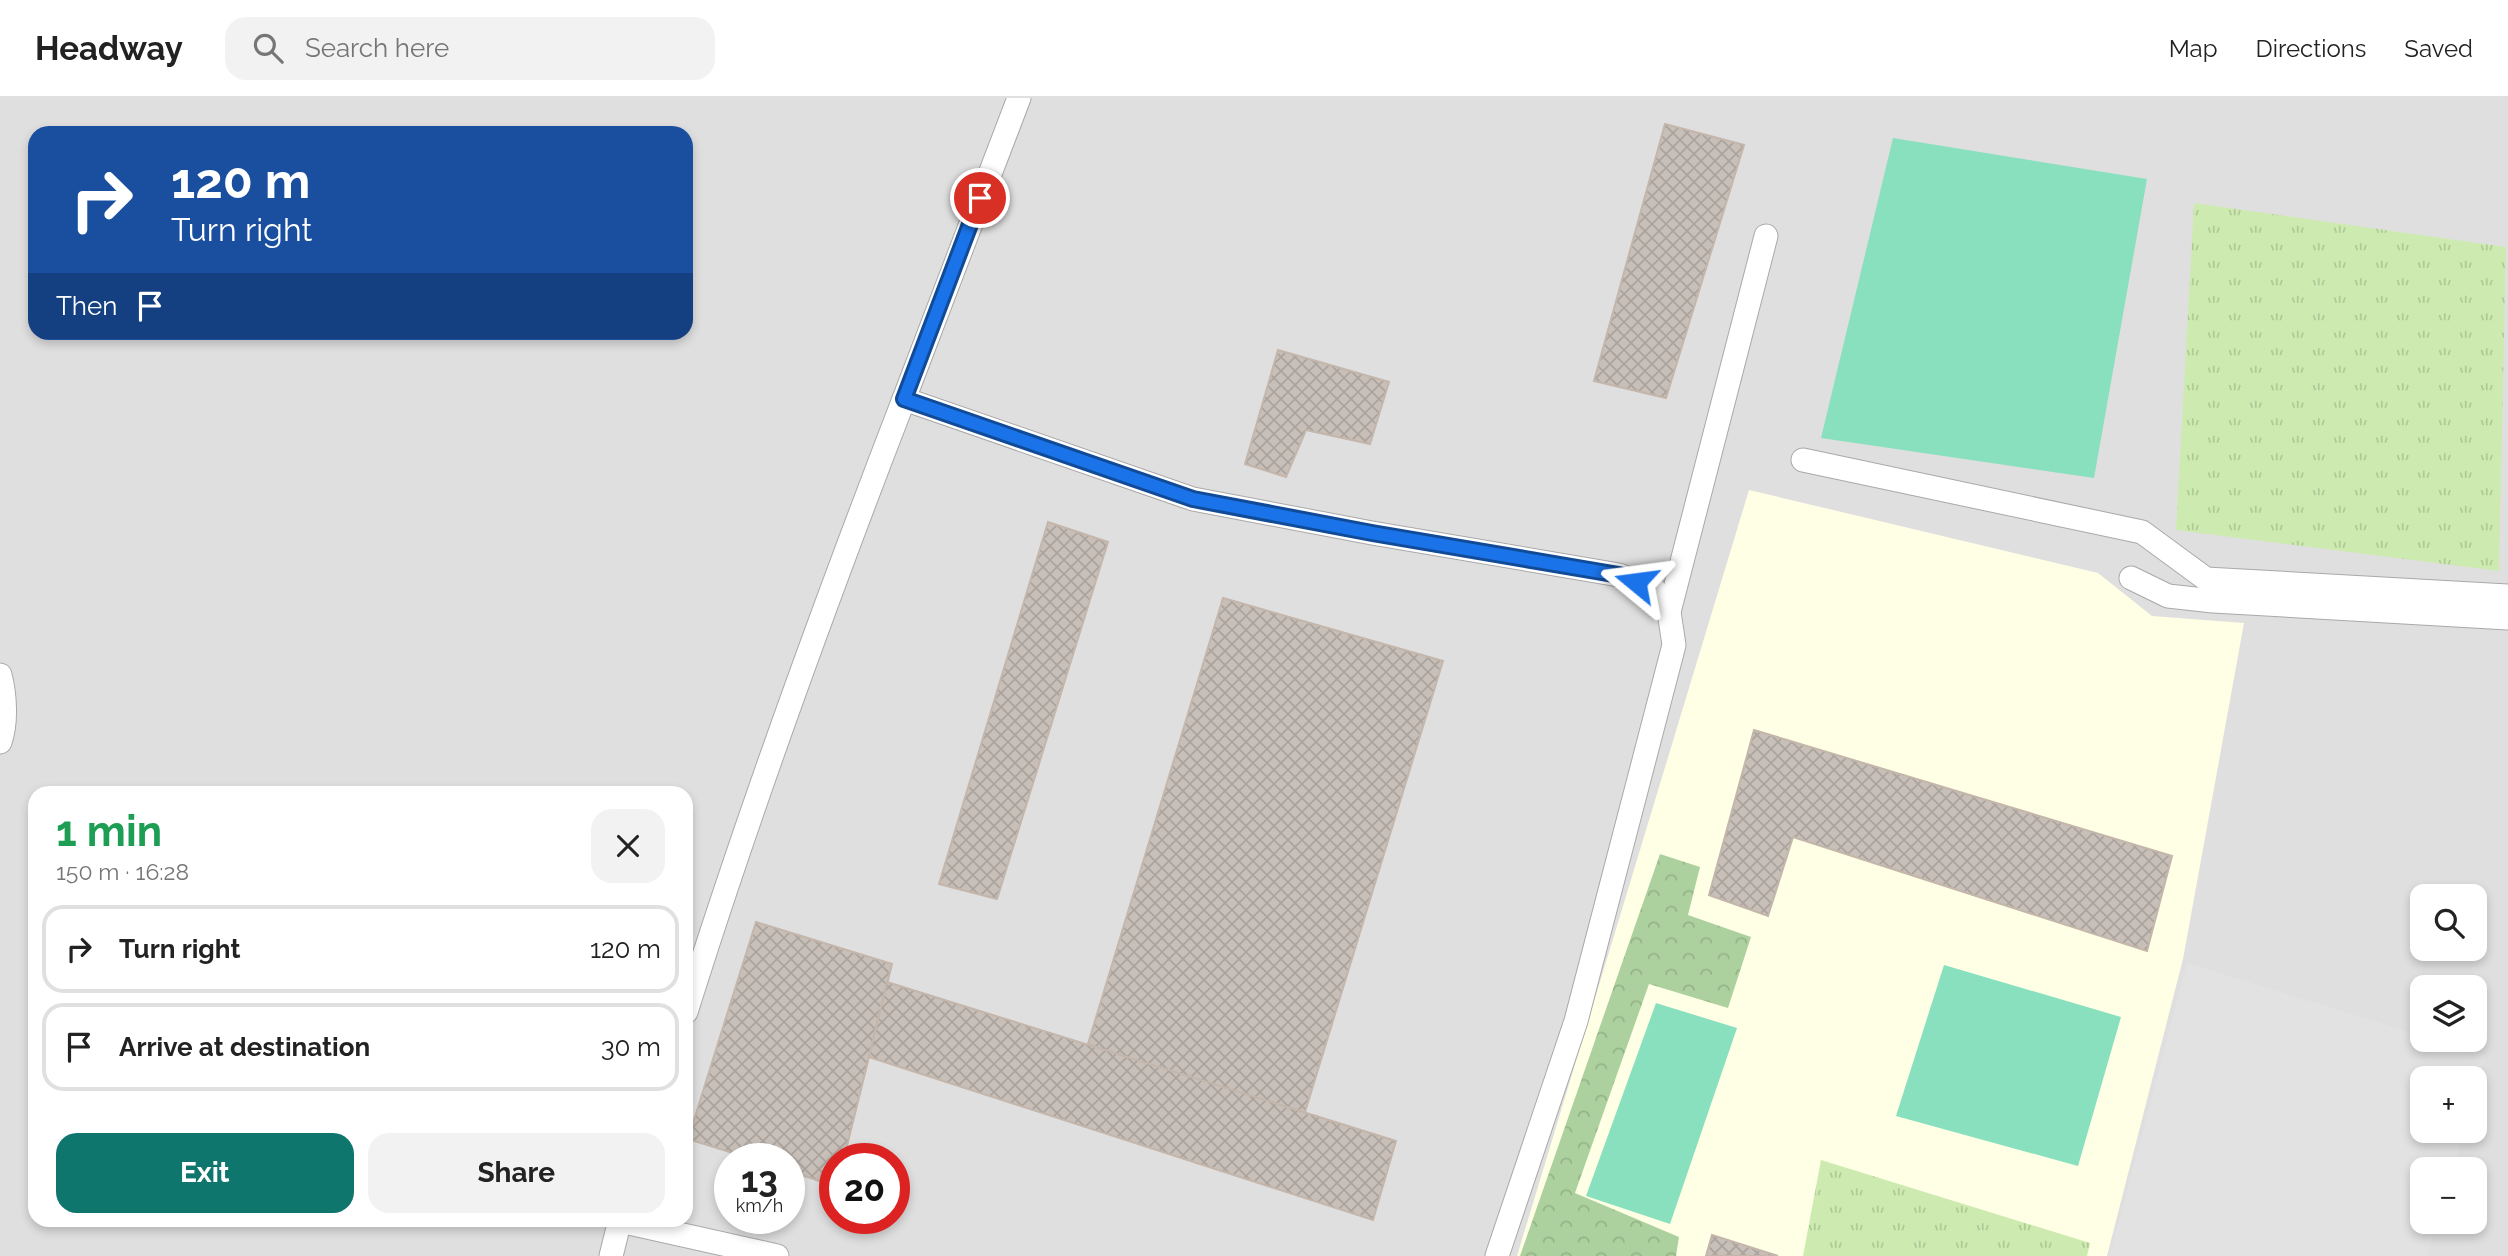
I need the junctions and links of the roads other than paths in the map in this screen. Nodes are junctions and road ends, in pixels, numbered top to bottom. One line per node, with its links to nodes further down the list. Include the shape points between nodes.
1 (1019, 98): 3 (lane)
2 (1766, 236): 7 (lane)
3 (904, 399): 7 (lane, via 1193,499 1619,575 1654,589); 11 (lane, via 847,546)
4 (1802, 460): 6 (lane, via 2142,532 2206,579)
5 (2131, 578): 8 (lane, via 2168,596 2190,599)
6 (2508, 596)
7 (1669, 612): 16 (lane, via 1674,645 1576,1021)
8 (2508, 618)
9 (0, 675): 10 (lane)
10 (0, 742)
11 (693, 990)
12 (618, 1227): 14 (lane)
13 (647, 1227): 15 (lane)
14 (611, 1256)
15 (777, 1256)
16 (1497, 1256)

